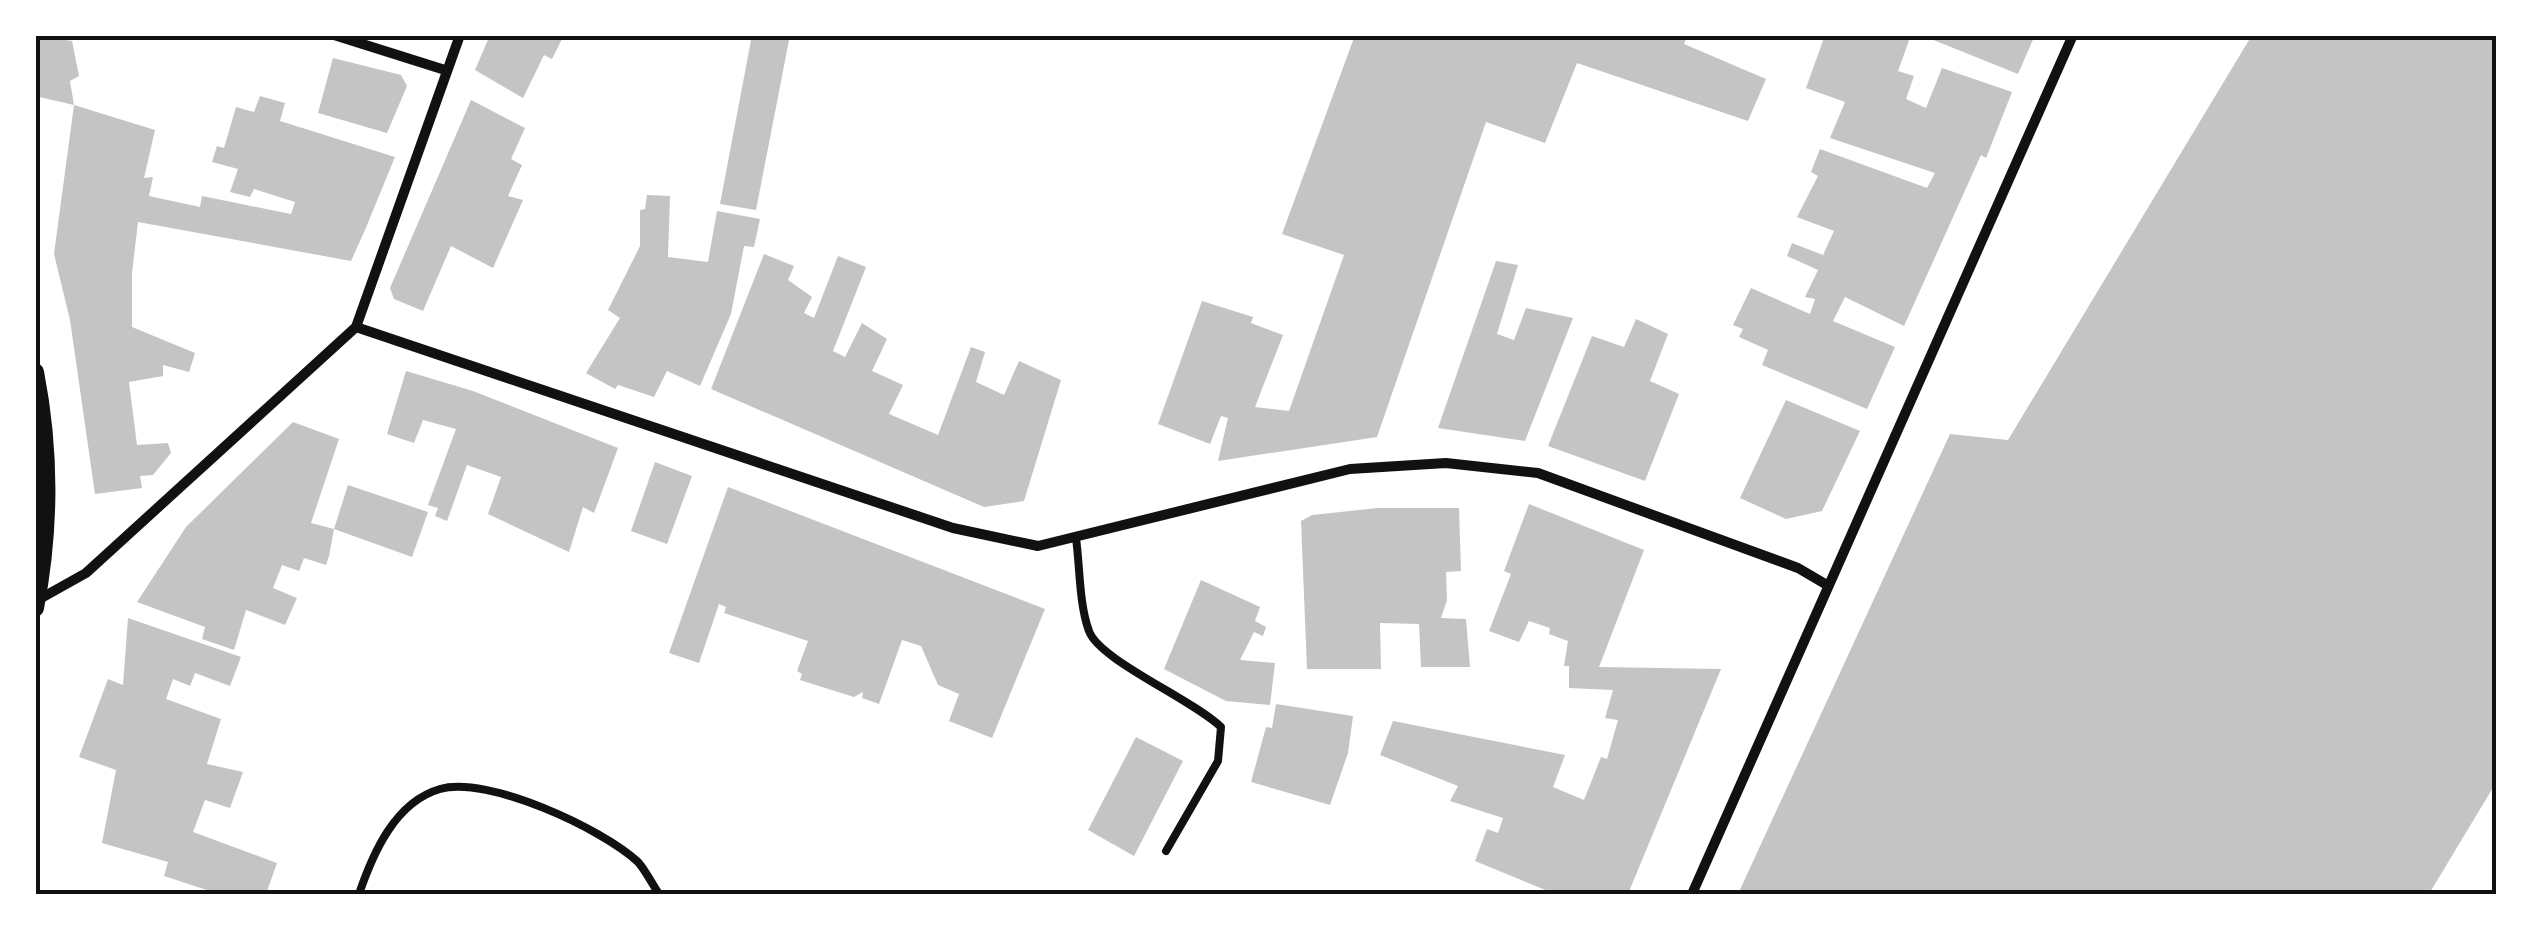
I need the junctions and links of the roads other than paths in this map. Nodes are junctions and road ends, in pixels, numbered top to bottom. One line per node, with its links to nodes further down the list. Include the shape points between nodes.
1 (334, 35): 4 (street)
2 (460, 35): 4 (street)
3 (2073, 35): 8 (street)
4 (445, 70): 5 (street)
5 (356, 327): 7 (street, via 953,528 1038,546); 9 (street, via 86,573)
6 (35, 372): 9 (street, via 46,496)
7 (1076, 538): 8 (street, via 1350,469 1446,463 1538,472 1798,568); 10 (lane, via 1090,633 1106,656 1188,700 1221,727 1218,761)
8 (1827, 585): 13 (street)
9 (36, 604)
10 (1166, 851)
11 (359, 894): 12 (lane, via 394,818 440,789 484,787 598,832 639,863)
12 (659, 894)
13 (1692, 894)

